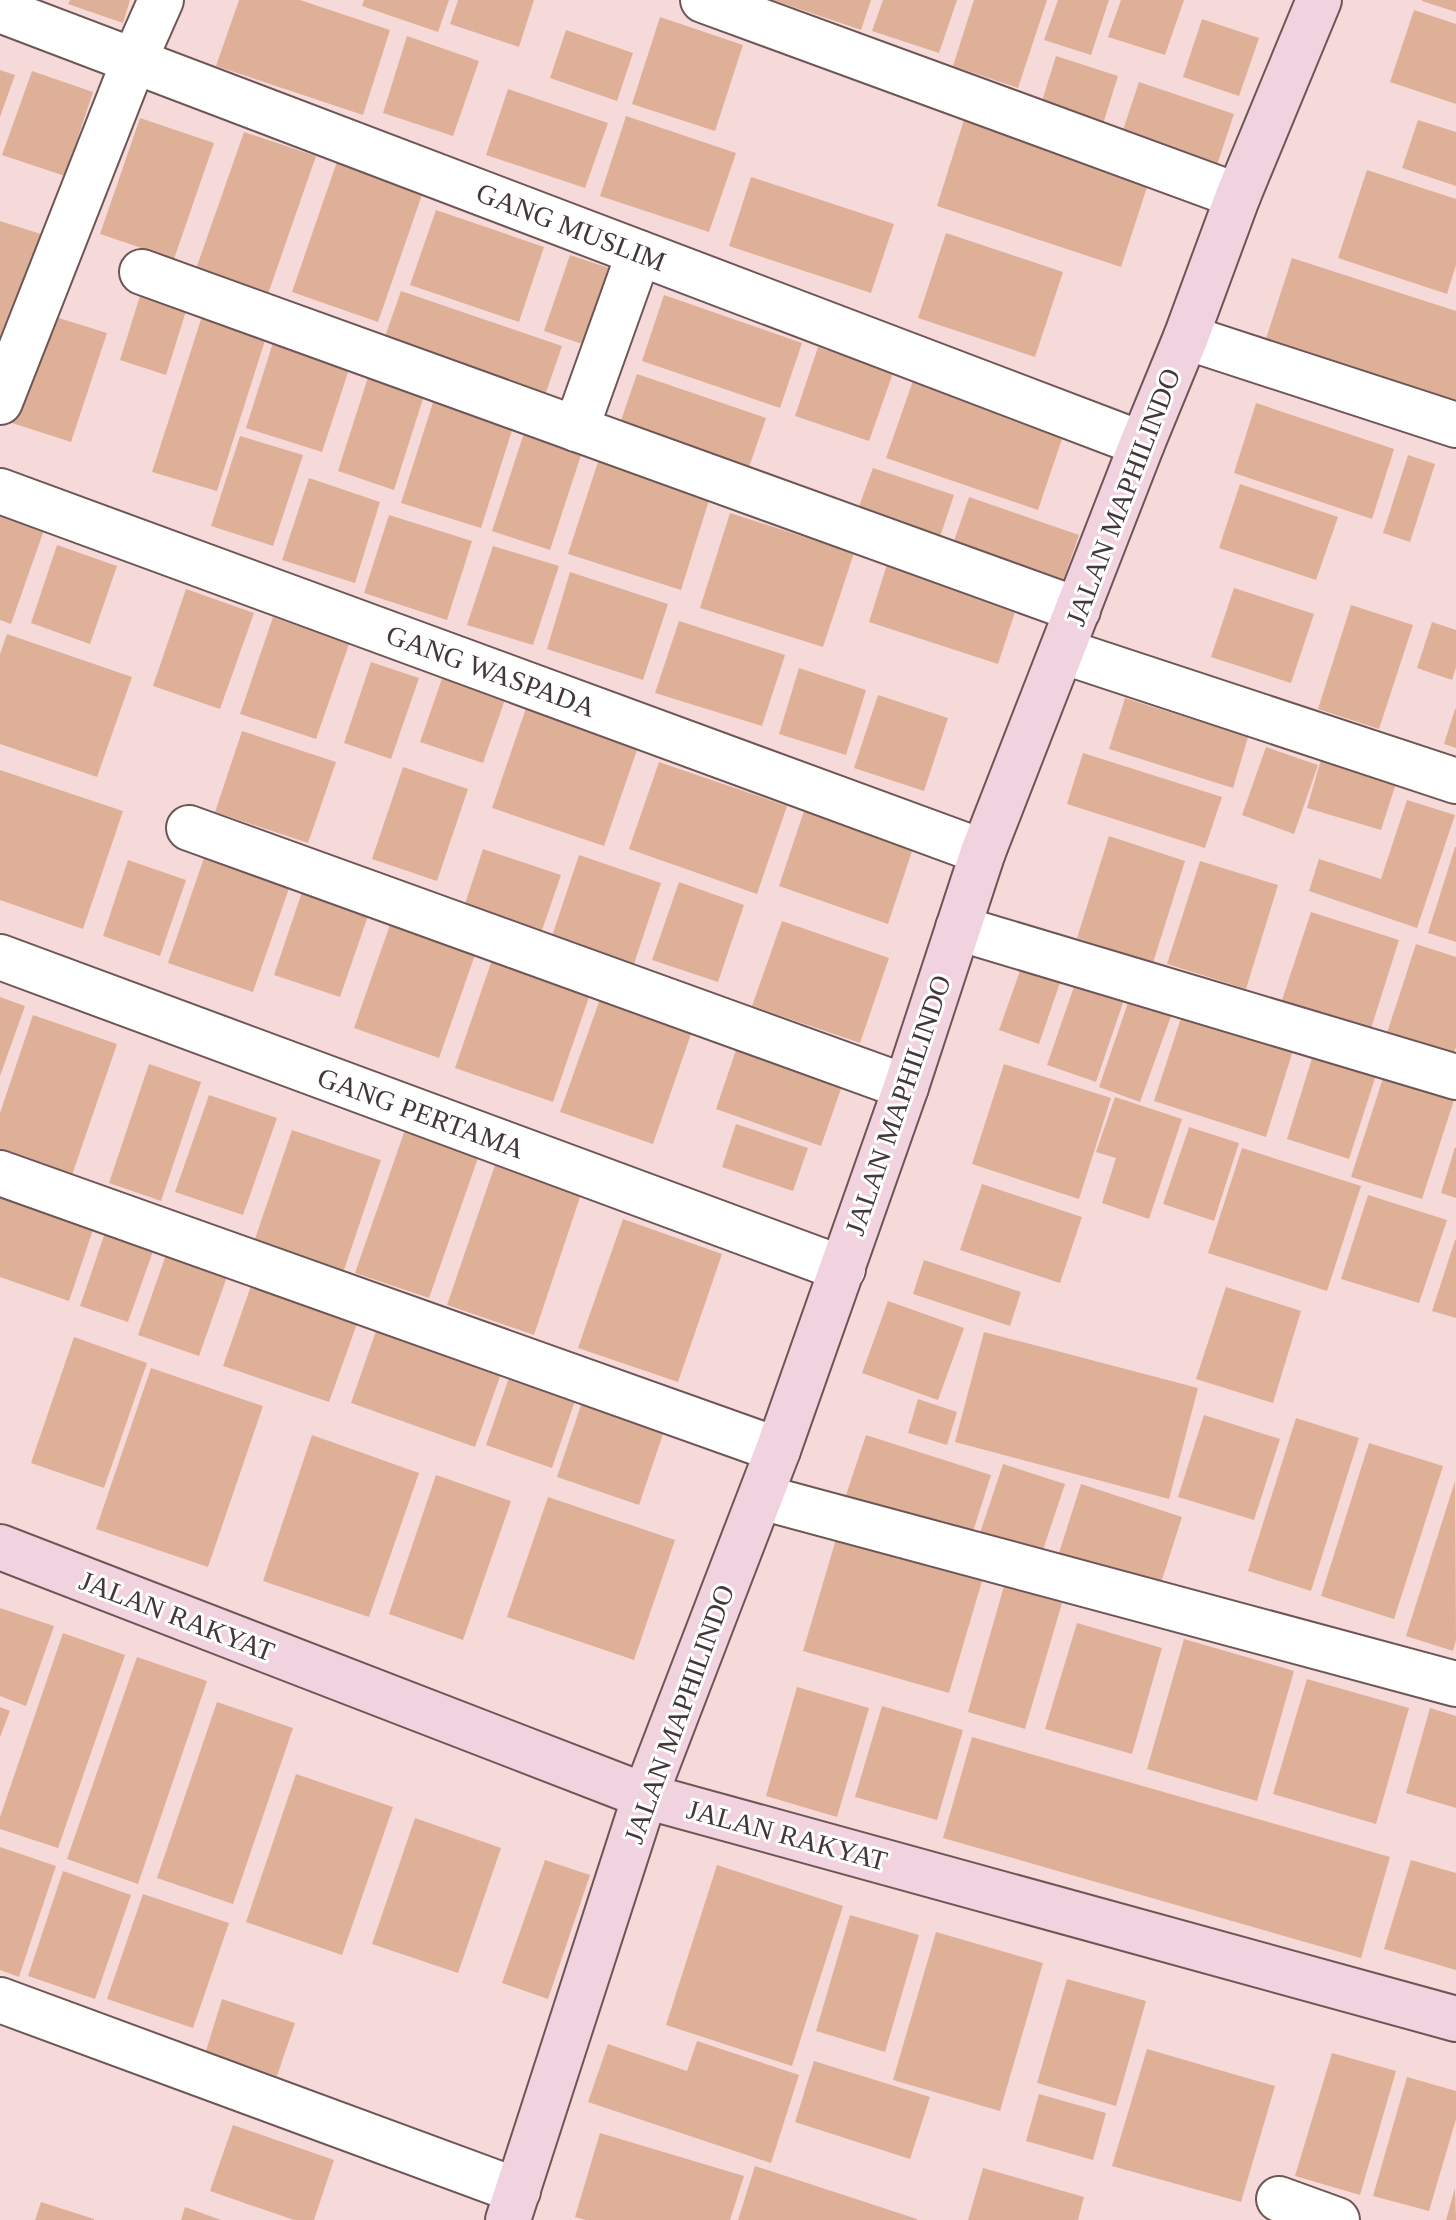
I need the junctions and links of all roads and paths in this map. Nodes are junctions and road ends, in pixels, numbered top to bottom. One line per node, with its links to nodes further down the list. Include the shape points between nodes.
1 (161, 0): 5 (street)
2 (703, 0): 6 (street)
3 (1319, 0): 6 (street, JALAN MAPHILINDO)
4 (0, 10): 5 (street, GANG MUSLIM)
5 (134, 61): 7 (street, GANG MUSLIM); 10 (street)
6 (1238, 196): 9 (street, JALAN MAPHILINDO)
7 (639, 253): 12 (street); 13 (street, GANG MUSLIM)
8 (142, 272): 12 (street)
9 (1186, 337): 11 (street); 13 (street, JALAN MAPHILINDO)
10 (0, 402)
11 (1456, 425)
12 (576, 429): 15 (street)
13 (1142, 444): 15 (street, JALAN MAPHILINDO)
14 (0, 491): 19 (street, GANG WASPADA)
15 (1078, 610): 16 (street, JALAN MAPHILINDO)
16 (1062, 651): 17 (street); 19 (street, JALAN MAPHILINDO)
17 (1456, 781)
18 (189, 828): 23 (street)
19 (983, 852): 20 (street, JALAN MAPHILINDO)
20 (958, 928): 22 (street); 23 (street, JALAN MAPHILINDO)
21 (0, 957): 25 (street, GANG PERTAMA)
22 (1456, 1077)
23 (906, 1087): 25 (street, JALAN MAPHILINDO)
24 (0, 1173): 26 (street)
25 (843, 1269): 26 (street, JALAN MAPHILINDO)
26 (778, 1450): 27 (street, JALAN MAPHILINDO)
27 (761, 1497): 29 (street); 30 (street, JALAN MAPHILINDO)
28 (0, 1547): 30 (street, JALAN RAKYAT)
29 (1456, 1684)
30 (645, 1796): 32 (street, JALAN RAKYAT); 34 (street, JALAN MAPHILINDO)
31 (0, 2000): 34 (street)
32 (1456, 2019)
33 (1279, 2199): 35 (street)
34 (513, 2205)
35 (1337, 2220)

